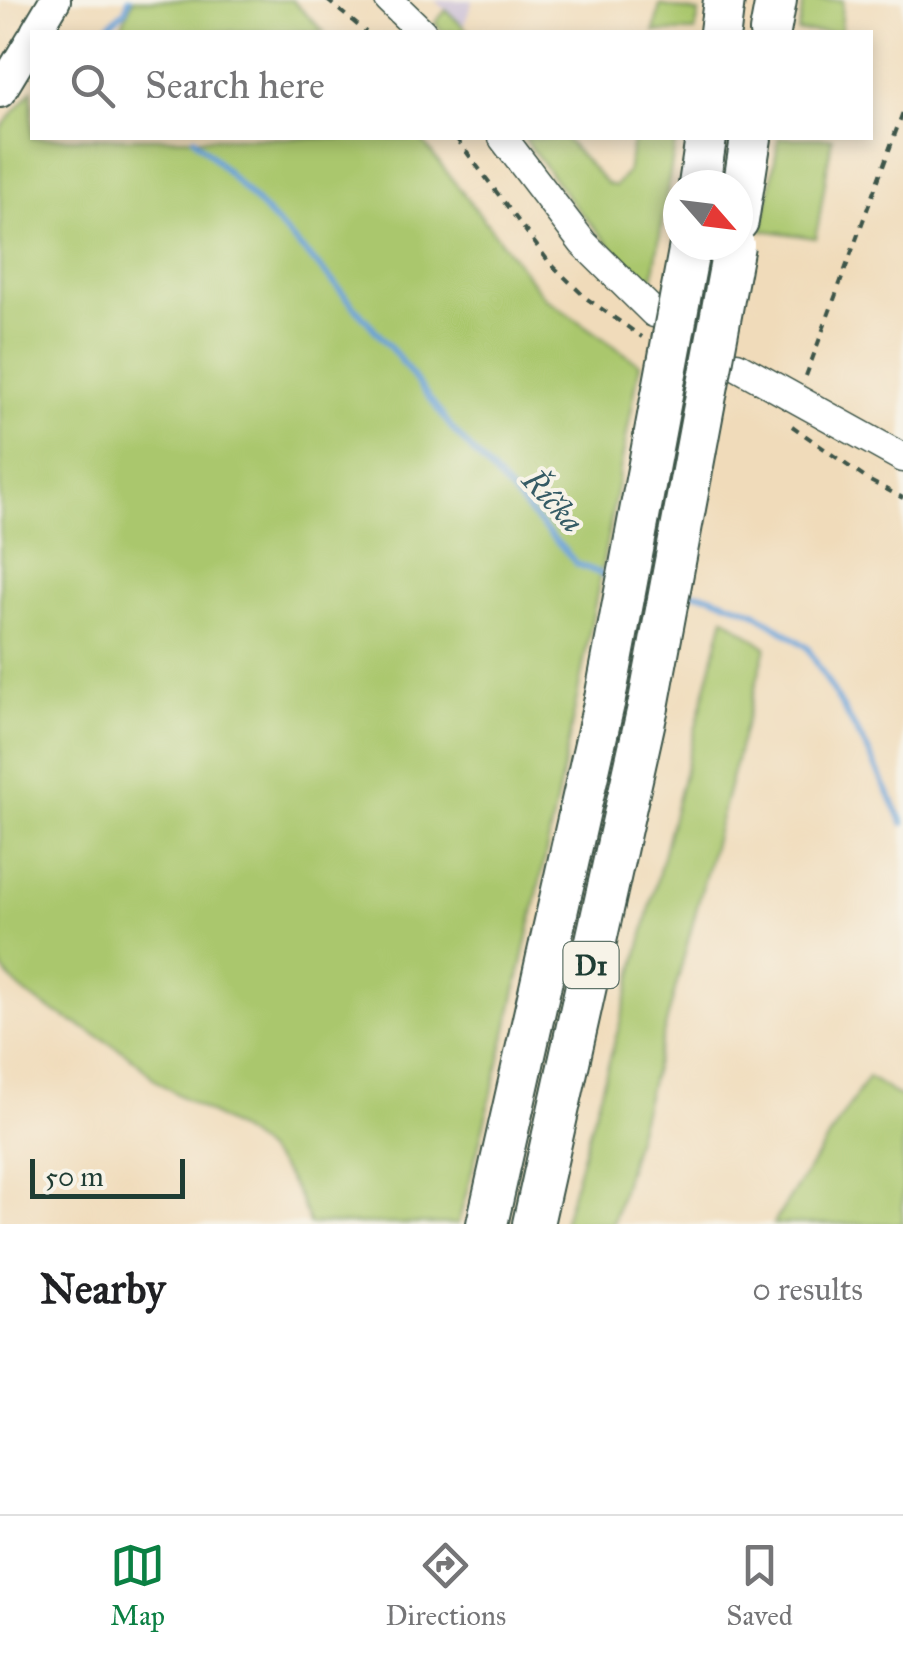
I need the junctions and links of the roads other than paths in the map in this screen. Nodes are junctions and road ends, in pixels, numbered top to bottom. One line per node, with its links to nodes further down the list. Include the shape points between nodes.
1 (55, 0): 5 (main road)
2 (388, 0): 6 (street)
3 (724, 0): 7 (highway)
4 (773, 0): 8 (highway)
5 (37, 30)
6 (420, 30)
7 (720, 30)
8 (767, 30)
9 (30, 42): 10 (main road)
10 (0, 92)
11 (505, 140): 18 (street, via 583,244)
12 (706, 140): 14 (highway)
13 (751, 140): 15 (highway)
14 (701, 170)
15 (746, 170)
16 (687, 260): 21 (highway, D1, bridge, via 605,699)
17 (731, 260): 22 (highway, D1, bridge, via 648,706)
18 (654, 313)
19 (738, 366): 20 (street)
20 (903, 458)
21 (487, 1224)
22 (533, 1224)

